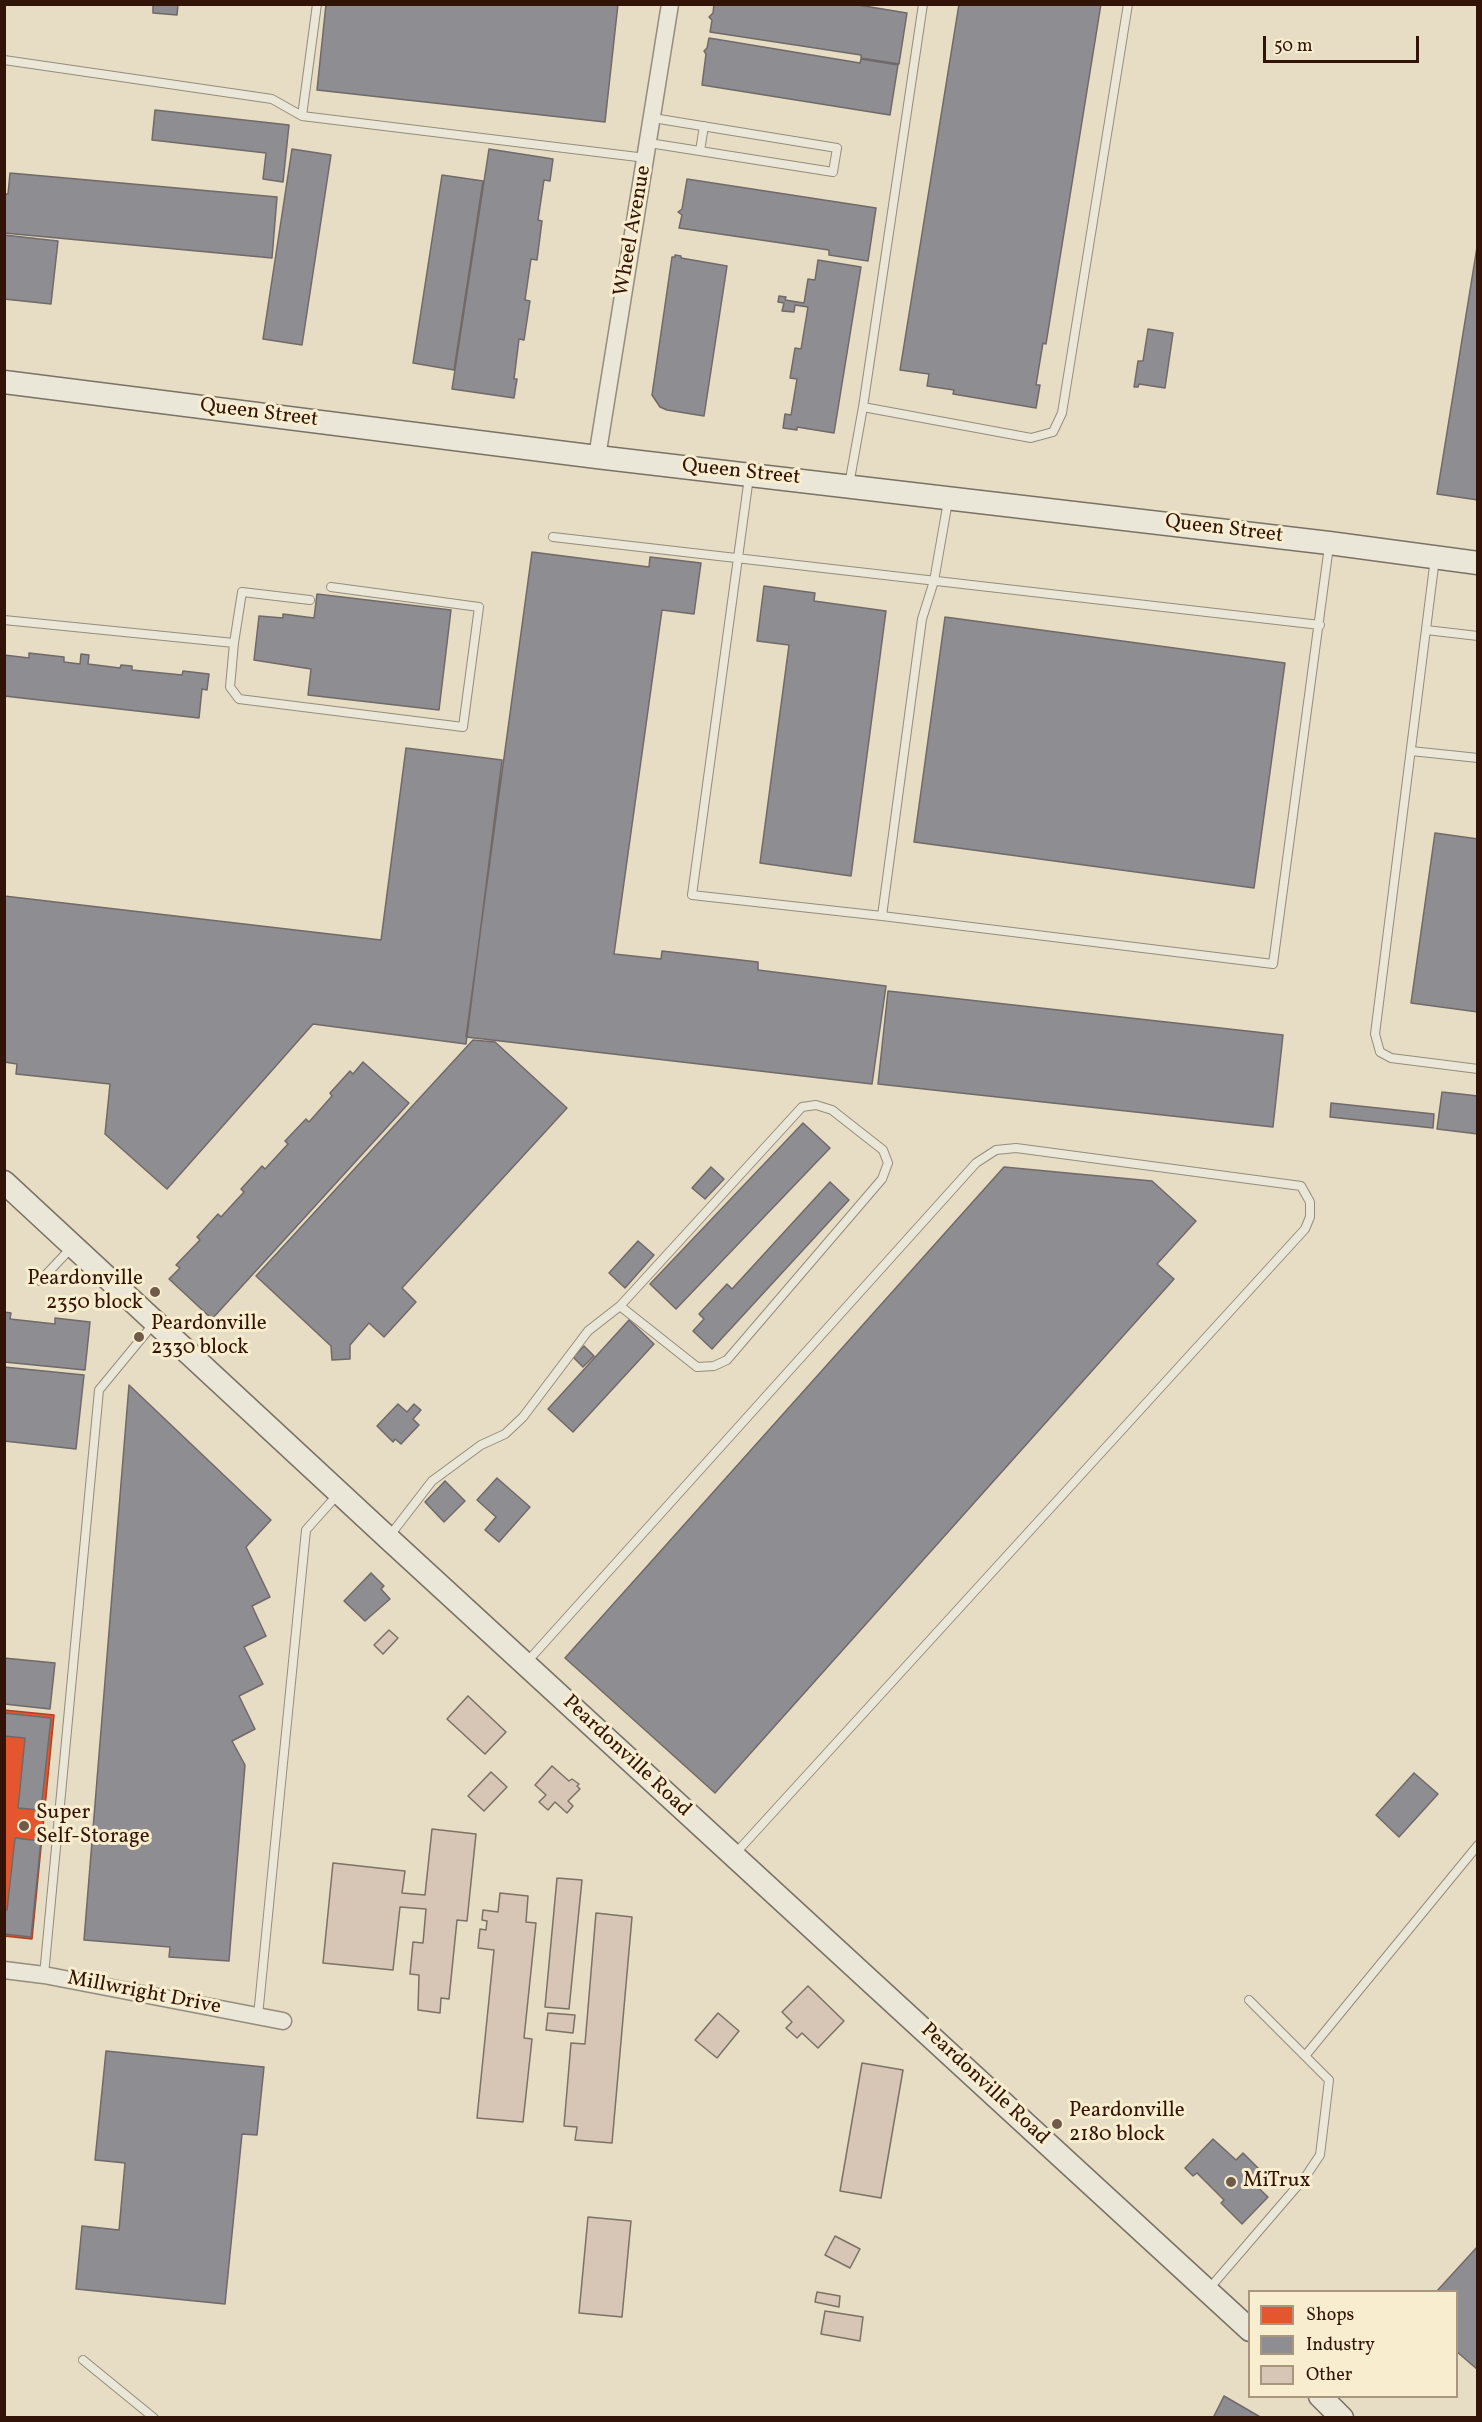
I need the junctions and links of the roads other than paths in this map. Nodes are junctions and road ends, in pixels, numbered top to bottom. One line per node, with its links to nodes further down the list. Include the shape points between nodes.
1 (317, 4): 6 (lane)
2 (670, 4): 7 (street, Wheel Avenue)
3 (923, 4): 12 (lane)
4 (1128, 4): 12 (lane, via 1062,413 1053,432 1031,438)
5 (4, 60): 6 (lane, via 272,99)
6 (302, 116): 9 (lane)
7 (653, 118): 8 (lane); 9 (street, Wheel Avenue)
8 (704, 126): 10 (lane); 10 (lane, via 837,148 833,172)
9 (647, 150): 10 (lane); 13 (street, Wheel Avenue)
10 (700, 151)
11 (4, 382): 13 (street, Queen Street)
12 (863, 407): 15 (lane)
13 (597, 457): 14 (street, Queen Street)
14 (749, 473): 15 (street, Queen Street); 19 (lane)
15 (849, 485): 16 (street, Queen Street)
16 (948, 497): 18 (street, Queen Street); 22 (lane)
17 (553, 537): 19 (lane)
18 (1329, 543): 20 (street, Queen Street); 26 (lane)
19 (737, 558): 22 (lane); 32 (lane, via 692,895)
20 (1436, 558): 21 (street, Queen Street); 27 (lane)
21 (1478, 563)
22 (934, 581): 26 (lane); 32 (lane, via 922,619)
23 (331, 587): 29 (lane, via 479,607 463,727 239,699 230,687)
24 (310, 600): 29 (lane, via 242,592)
25 (4, 620): 29 (lane)
26 (1320, 625): 32 (lane, via 1273,964)
27 (1426, 630): 28 (lane); 30 (lane)
28 (1478, 636)
29 (234, 643)
30 (1411, 751): 31 (lane); 33 (lane, via 1375,1034 1380,1052 1391,1058)
31 (1478, 758)
32 (882, 916)
33 (1478, 1069)
34 (4, 1182): 35 (street, Peardonville Road)
35 (74, 1246): 36 (lane); 38 (street, Peardonville Road)
36 (40, 1281)
37 (620, 1306): 37 (lane, via 802,1107 816,1105 832,1110 883,1150 888,1163 882,1179 727,1360 697,1367); 40 (lane, via 588,1331 523,1417 505,1434 481,1444 432,1481)
38 (155, 1322): 39 (street, Peardonville Road); 45 (lane, via 99,1390)
39 (339, 1492): 40 (street, Peardonville Road); 47 (lane, via 306,1530)
40 (388, 1538): 41 (street, Peardonville Road)
41 (525, 1664): 43 (street, Peardonville Road); 43 (lane, via 976,1162 996,1150 1016,1148 1301,1186 1310,1202 1305,1229)
42 (1478, 1845): 49 (lane)
43 (734, 1856): 50 (street, Peardonville Road)
44 (4, 1970): 45 (street, Millwright Drive)
45 (44, 1975): 47 (street, Millwright Drive)
46 (1248, 2000): 49 (lane)
47 (258, 2016): 48 (street, Millwright Drive)
48 (283, 2021)
49 (1305, 2056): 50 (lane, via 1329,2080 1320,2155)
50 (1208, 2290): 51 (street, Peardonville Road)
51 (1248, 2328)
52 (83, 2360): 54 (lane)
53 (1321, 2398): 55 (street)
54 (154, 2418)
55 (1342, 2418)

